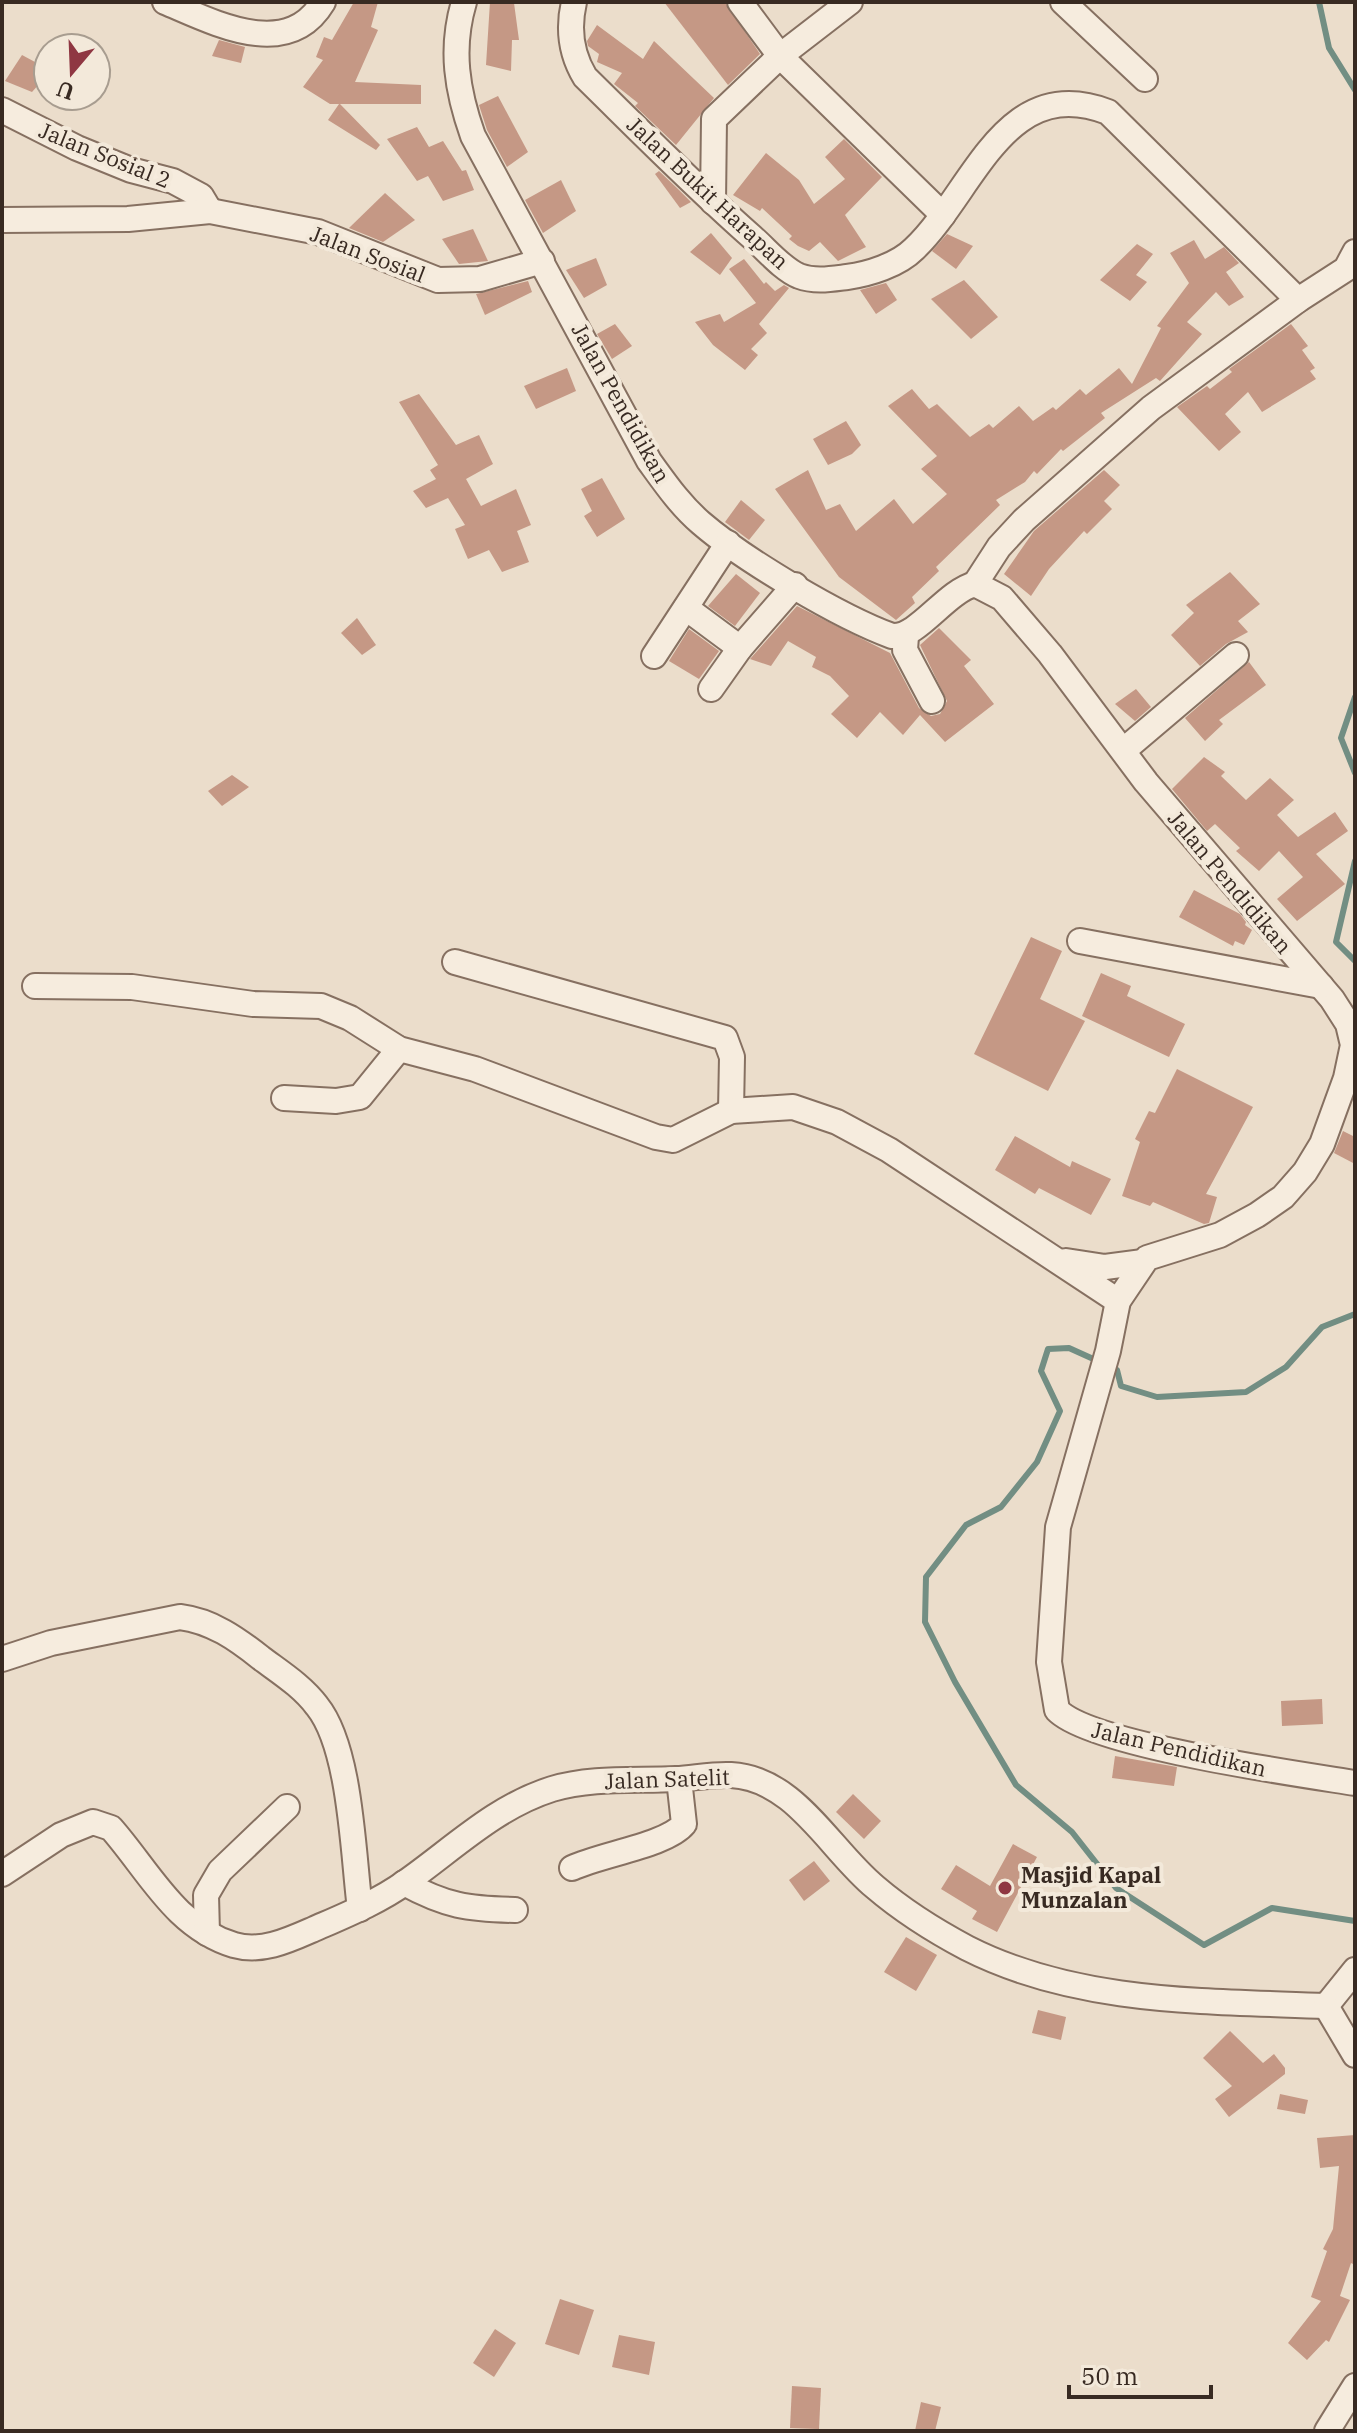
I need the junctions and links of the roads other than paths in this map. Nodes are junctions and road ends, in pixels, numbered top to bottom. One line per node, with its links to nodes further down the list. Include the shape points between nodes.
1 (165, 2): 2 (street, via 250,34 273,34 292,29)
2 (323, 2)
3 (464, 2): 15 (street, Jalan Pendidikan, via 455,68 461,102 487,165)
4 (574, 2): 11 (street, Jalan Bukit Harapan, via 573,50 585,77)
5 (740, 2): 8 (street)
6 (850, 2): 8 (street)
7 (1063, 2): 9 (street)
8 (780, 56): 11 (street, via 714,119); 13 (street)
9 (1145, 79)
10 (2, 110): 12 (street, Jalan Sosial 2, via 77,148 173,181)
11 (713, 202): 13 (street, Jalan Bukit Harapan, via 795,274 810,280 857,276 899,260)
12 (208, 207): 14 (street, Jalan Sosial, via 128,219); 15 (street, Jalan Sosial, via 318,232 438,280 480,279)
13 (943, 215): 17 (street, Jalan Bukit Harapan, via 1022,116 1060,102 1087,104 1108,112)
14 (2, 220)
15 (542, 261): 18 (street, Jalan Pendidikan, via 649,461 700,523)
16 (1352, 267): 17 (street)
17 (1298, 300): 19 (street, via 1151,408 1024,520)
18 (728, 543): 20 (street, Jalan Pendidikan); 21 (street)
19 (975, 584): 22 (street, via 958,589); 28 (street, Jalan Pendidikan, via 1002,598)
20 (795, 585): 22 (street, Jalan Pendidikan, via 888,635); 23 (street)
21 (686, 608): 23 (street); 25 (street)
22 (906, 636): 27 (street, via 905,650)
23 (740, 648): 26 (street)
24 (1236, 655): 28 (street)
25 (654, 656)
26 (711, 689)
27 (932, 701)
28 (1124, 750): 31 (street, Jalan Pendidikan)
29 (1080, 941): 31 (street)
30 (455, 962): 36 (street, via 725,1038 732,1057)
31 (1316, 984): 33 (street); 38 (street, Jalan Pendidikan, via 1341,1010 1353,1045 1332,1118 1311,1163 1283,1197 1257,1215 1220,1235)
32 (35, 986): 34 (street, via 132,987 253,1004 321,1006)
33 (1355, 1003)
34 (399, 1049): 35 (street, via 360,1097); 36 (street, via 475,1069 656,1137 673,1140)
35 (284, 1098)
36 (731, 1111): 37 (street, via 793,1107 837,1122)
37 (1060, 1260): 38 (street, via 1105,1267); 39 (street)
38 (1143, 1262): 39 (street, Jalan Pendidikan)
39 (1118, 1301): 42 (street, Jalan Pendidikan, via 1058,1527 1049,1662 1057,1710 1077,1726 1192,1754)
40 (2, 1659): 47 (street, via 51,1643 180,1617 227,1633 299,1687 330,1725 344,1782)
41 (679, 1779): 44 (street, via 684,1824 672,1836); 46 (street, Jalan Satelit, via 553,1789 474,1830); 51 (street, Jalan Satelit, via 730,1775 757,1779 775,1789 872,1885 912,1916 1001,1964 1143,1998)
42 (1355, 1783)
43 (287, 1807): 49 (street, via 220,1871 206,1895)
44 (572, 1868)
45 (2, 1874): 49 (street, Jalan Satelit, via 61,1835 93,1822 111,1828 184,1919)
46 (404, 1883): 47 (street, Jalan Satelit); 48 (street, via 442,1903 471,1910)
47 (360, 1909): 49 (street, Jalan Satelit, via 274,1945 234,1945)
48 (515, 1910)
49 (207, 1933)
50 (1355, 1970): 51 (street)
51 (1326, 2006): 52 (street)
52 (1355, 2055)
53 (1355, 2386): 54 (street)
54 (1327, 2431)

